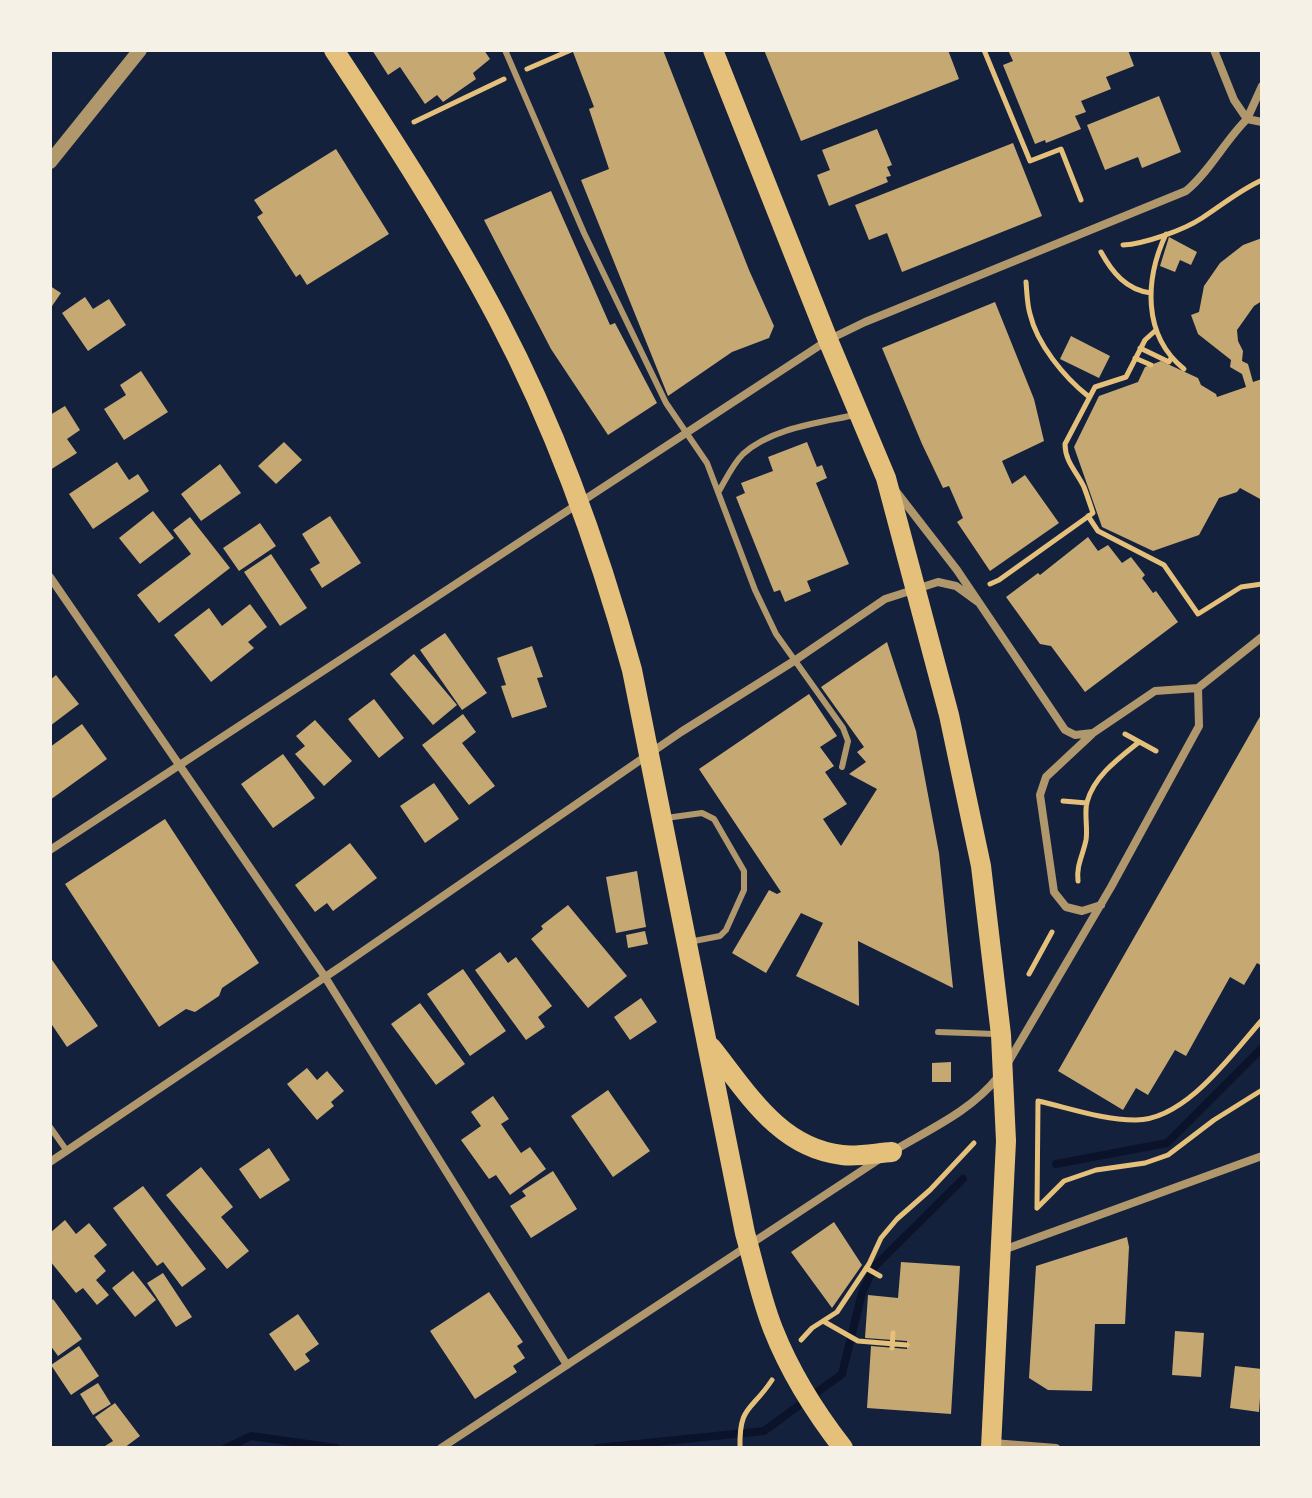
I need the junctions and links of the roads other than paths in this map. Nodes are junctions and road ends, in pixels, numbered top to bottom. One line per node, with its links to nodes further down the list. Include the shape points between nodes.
1 (140, 50): 9 (street)
2 (334, 50): 15 (main road, via 446,226 498,319)
3 (505, 50): 12 (lane, via 584,233 666,403)
4 (713, 50): 10 (main road)
5 (1214, 50): 7 (street)
6 (1262, 86): 7 (street)
7 (1247, 119): 8 (street); 10 (street, via 1186,191)
8 (1262, 122)
9 (50, 162)
10 (828, 340): 11 (main road); 12 (street)
11 (858, 414): 13 (main road); 14 (lane, via 760,441 741,456)
12 (686, 432): 14 (lane, via 703,454); 15 (street)
13 (886, 478): 17 (main road); 18 (street)
14 (719, 491): 20 (lane, via 755,590)
15 (579, 503): 23 (main road, via 608,581); 24 (street)
16 (50, 577): 24 (street)
17 (914, 588): 18 (street, via 938,582 956,586); 20 (street, via 885,599); 32 (main road, via 949,715 981,866)
18 (978, 602): 22 (street, via 1065,730)
19 (1262, 637): 21 (street)
20 (794, 661): 23 (street); 25 (lane, via 843,728 848,741)
21 (1198, 688): 22 (street, via 1155,691); 28 (street, via 1199,726)
22 (1093, 733): 28 (street, via 1046,777 1040,795 1054,892 1066,907 1082,911)
23 (650, 754): 26 (main road); 30 (street)
24 (180, 763): 27 (street); 30 (street)
25 (842, 767)
26 (662, 819): 29 (main road); 29 (lane, via 702,813 714,819 744,871 744,890 726,930)
27 (50, 850)
28 (1101, 905): 33 (street)
29 (688, 942): 34 (main road)
30 (325, 977): 37 (street); 42 (street)
31 (938, 1032): 32 (lane)
32 (1001, 1035): 33 (lane); 35 (main road)
33 (1023, 1038): 35 (street)
34 (708, 1044): 38 (main road, via 785,1135 843,1156); 43 (main road, via 745,1233 773,1329 794,1374)
35 (1004, 1070): 38 (street, via 967,1108); 41 (main road)
36 (50, 1127): 37 (lane)
37 (67, 1151): 40 (street)
38 (892, 1152): 42 (street)
39 (1262, 1156): 41 (street)
40 (50, 1162)
41 (1001, 1251): 44 (main road)
42 (567, 1365): 45 (street)
43 (838, 1442)
44 (989, 1446): 46 (street)
45 (441, 1448)
46 (1056, 1448)

